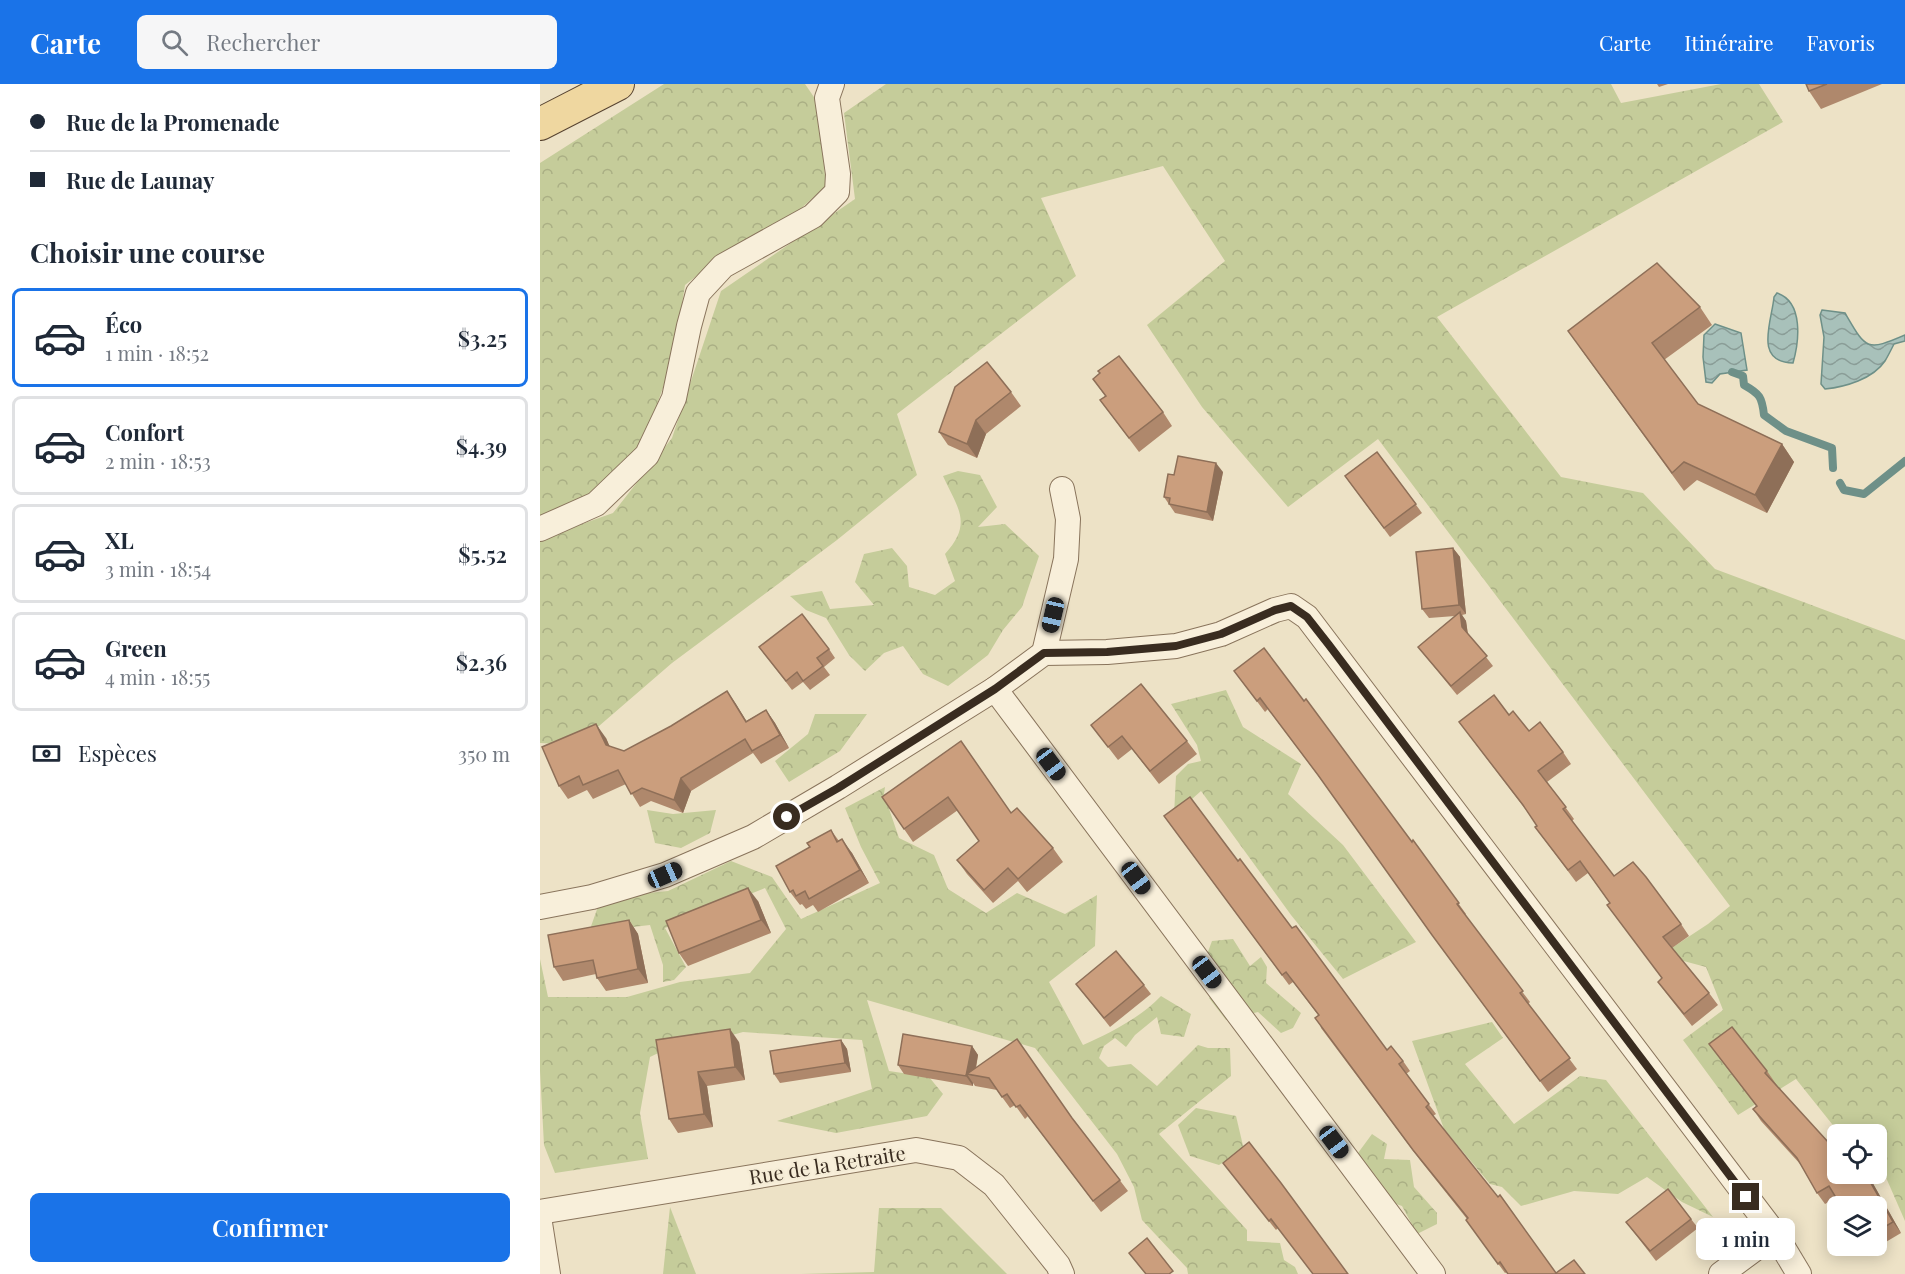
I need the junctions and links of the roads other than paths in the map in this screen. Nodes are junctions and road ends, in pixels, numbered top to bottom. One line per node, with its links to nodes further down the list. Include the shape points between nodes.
1 (618, 84): 3 (main road)
2 (832, 84): 5 (street, via 827,98 837,192 813,216 723,266 698,292 674,398 647,454 596,504)
3 (540, 124)
4 (1062, 489): 6 (street, via 1068,519 1066,559)
5 (540, 529)
6 (1044, 653): 7 (street); 11 (street, via 1176,646 1221,634 1291,606 1307,617)
7 (995, 689): 8 (street, via 753,837 665,875 592,897); 14 (street)
8 (540, 907)
9 (540, 1212): 13 (street, Rue de la Retraite, via 916,1150 959,1158 994,1185)
10 (540, 1223): 12 (street)
11 (1774, 1234): 15 (street); 16 (street)
12 (548, 1274)
13 (1062, 1274)
14 (1433, 1274)
15 (1721, 1274)
16 (1799, 1274)

